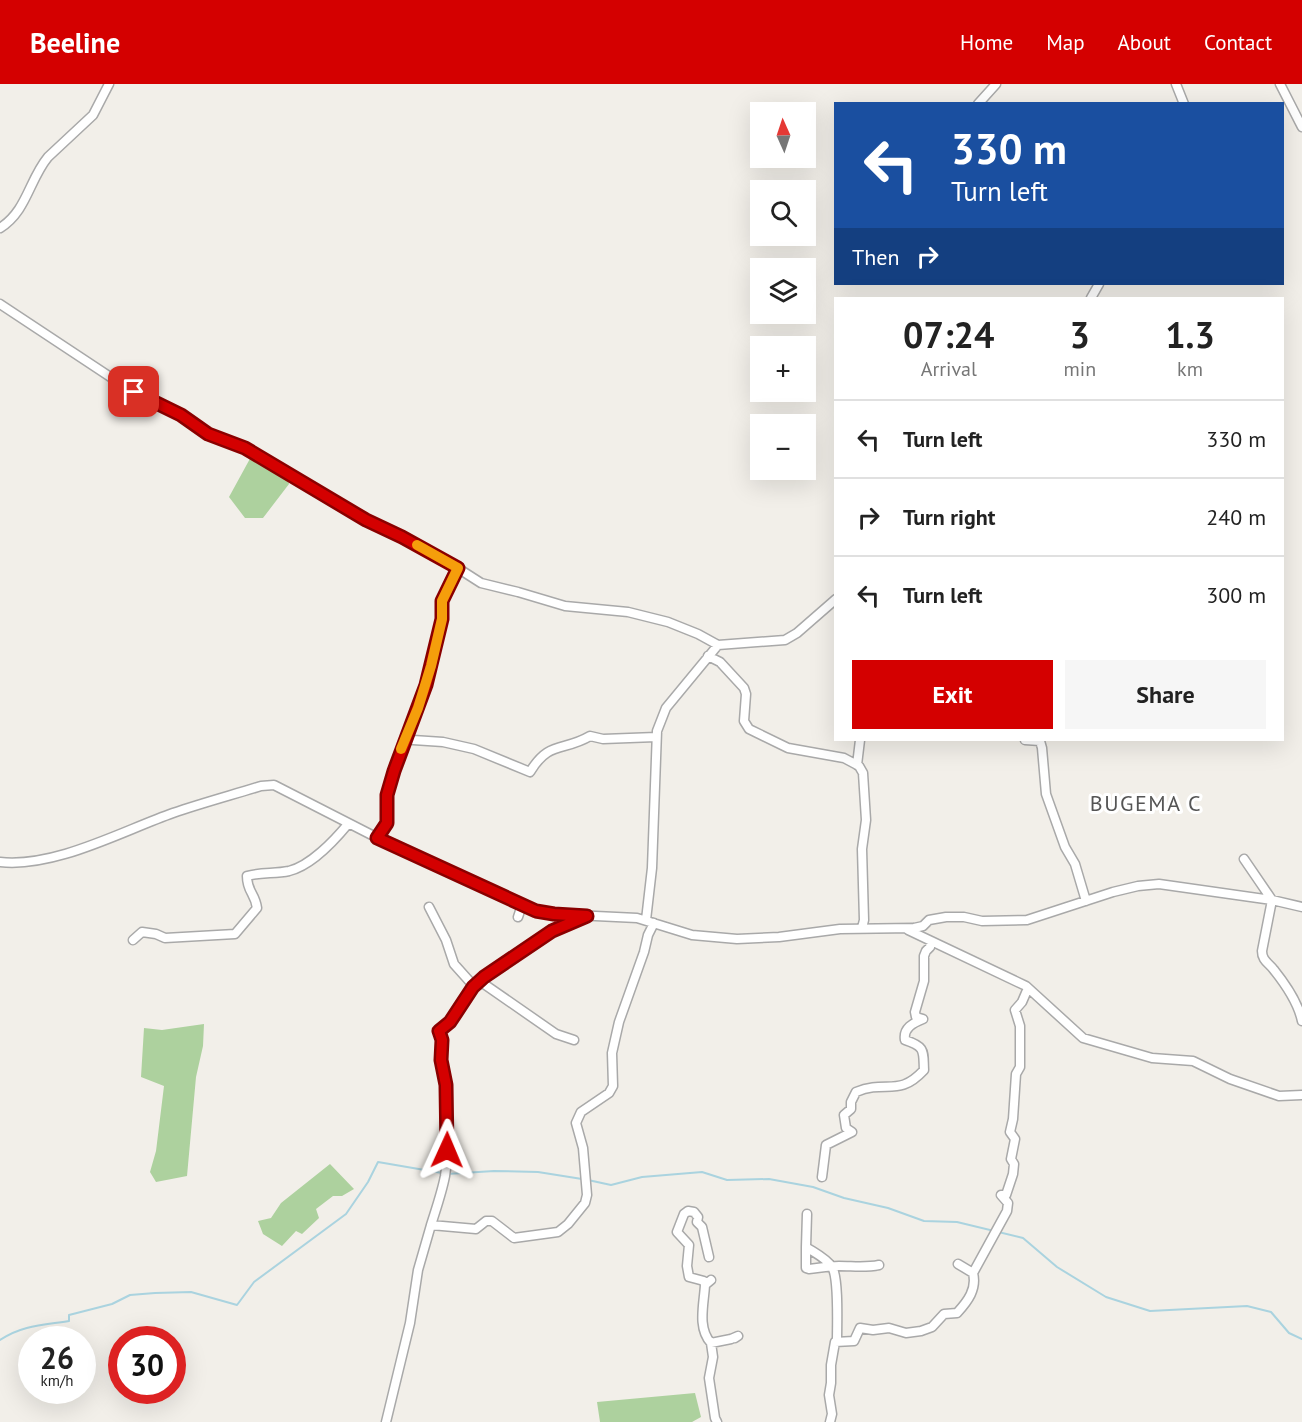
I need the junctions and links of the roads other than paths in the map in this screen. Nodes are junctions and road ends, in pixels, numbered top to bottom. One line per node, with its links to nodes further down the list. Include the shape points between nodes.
1 (109, 84): 8 (street, via 93,115 42,164 22,207)
2 (996, 84): 5 (street)
3 (1176, 84): 6 (street)
4 (1280, 84): 7 (street)
5 (980, 102)
6 (1183, 102)
7 (1302, 128)
8 (0, 228)
9 (0, 304): 10 (street, via 134,392 181,415 208,434 245,448 366,520)
10 (458, 568): 12 (street, via 481,583 565,606 628,612 668,622); 14 (street, via 442,601 442,619 431,666)
11 (834, 601): 12 (street, via 785,640)
12 (718, 645): 13 (street)
13 (708, 657): 15 (street, via 666,708); 18 (street, via 720,663 744,688 744,721 749,729 788,748 844,758)
14 (406, 736): 15 (street, via 474,749 530,772 542,754 590,736); 20 (street, via 387,795 387,823)
15 (656, 737): 30 (street)
16 (860, 741): 18 (street)
17 (1040, 741): 24 (street, via 1046,794)
18 (856, 765): 31 (street, via 863,773 866,820 862,841)
19 (348, 824): 20 (street); 22 (street, via 268,785 173,813 44,860); 33 (street, via 301,867 247,876 247,887 257,908 235,934 165,938 142,932)
20 (377, 838): 25 (street)
21 (1244, 859): 23 (street)
22 (0, 862)
23 (1272, 900): 24 (street, via 1159,884); 27 (street); 37 (street, via 1262,956 1297,1005)
24 (1086, 901): 32 (street, via 1027,920 946,917)
25 (522, 905): 28 (street, via 544,912); 29 (street)
26 (429, 907): 35 (street, via 454,964)
27 (1302, 907)
28 (587, 916): 30 (street); 35 (street, via 552,931)
29 (518, 917)
30 (650, 922): 31 (street, via 692,935 737,939); 42 (street, via 612,1053 613,1086 581,1112 576,1123 583,1148 585,1203 555,1233 514,1238 492,1221 476,1229)
31 (862, 928): 32 (street)
32 (904, 929): 34 (street)
33 (133, 940)
34 (931, 941): 36 (street); 40 (street, via 924,956 924,981 915,1012 916,1017 923,1019 904,1034 905,1040 922,1047 924,1070 908,1085 856,1092 851,1109 844,1115 846,1128 852,1132 826,1145)
35 (476, 984): 38 (street, via 484,984 556,1034); 42 (street, via 450,1022 439,1031 447,1108 445,1174)
36 (1028, 988): 39 (street, via 1083,1038 1152,1058 1193,1061 1279,1096); 48 (street, via 1015,1010 1020,1026 1020,1067 1010,1132 1015,1139 1013,1174 1006,1195 1001,1195 1008,1203 1007,1211)
37 (1302, 1021)
38 (574, 1040)
39 (1302, 1095)
40 (822, 1178)
41 (807, 1214): 43 (street)
42 (431, 1225): 52 (street)
43 (806, 1247): 47 (street); 47 (street, via 806,1268)
44 (709, 1257): 51 (street, via 698,1217 688,1211 677,1232 689,1245 689,1277 708,1283 703,1327)
45 (958, 1264): 48 (street)
46 (879, 1265): 47 (street)
47 (832, 1267): 50 (street, via 838,1289)
48 (973, 1273): 50 (street, via 975,1280 967,1303 957,1312 944,1314 932,1327 906,1333 889,1328 860,1328 854,1341)
49 (735, 1338): 51 (street, via 738,1336)
50 (837, 1341): 54 (street, via 831,1355)
51 (711, 1343): 53 (street, via 710,1378)
52 (386, 1422)
53 (717, 1422)
54 (830, 1422)

